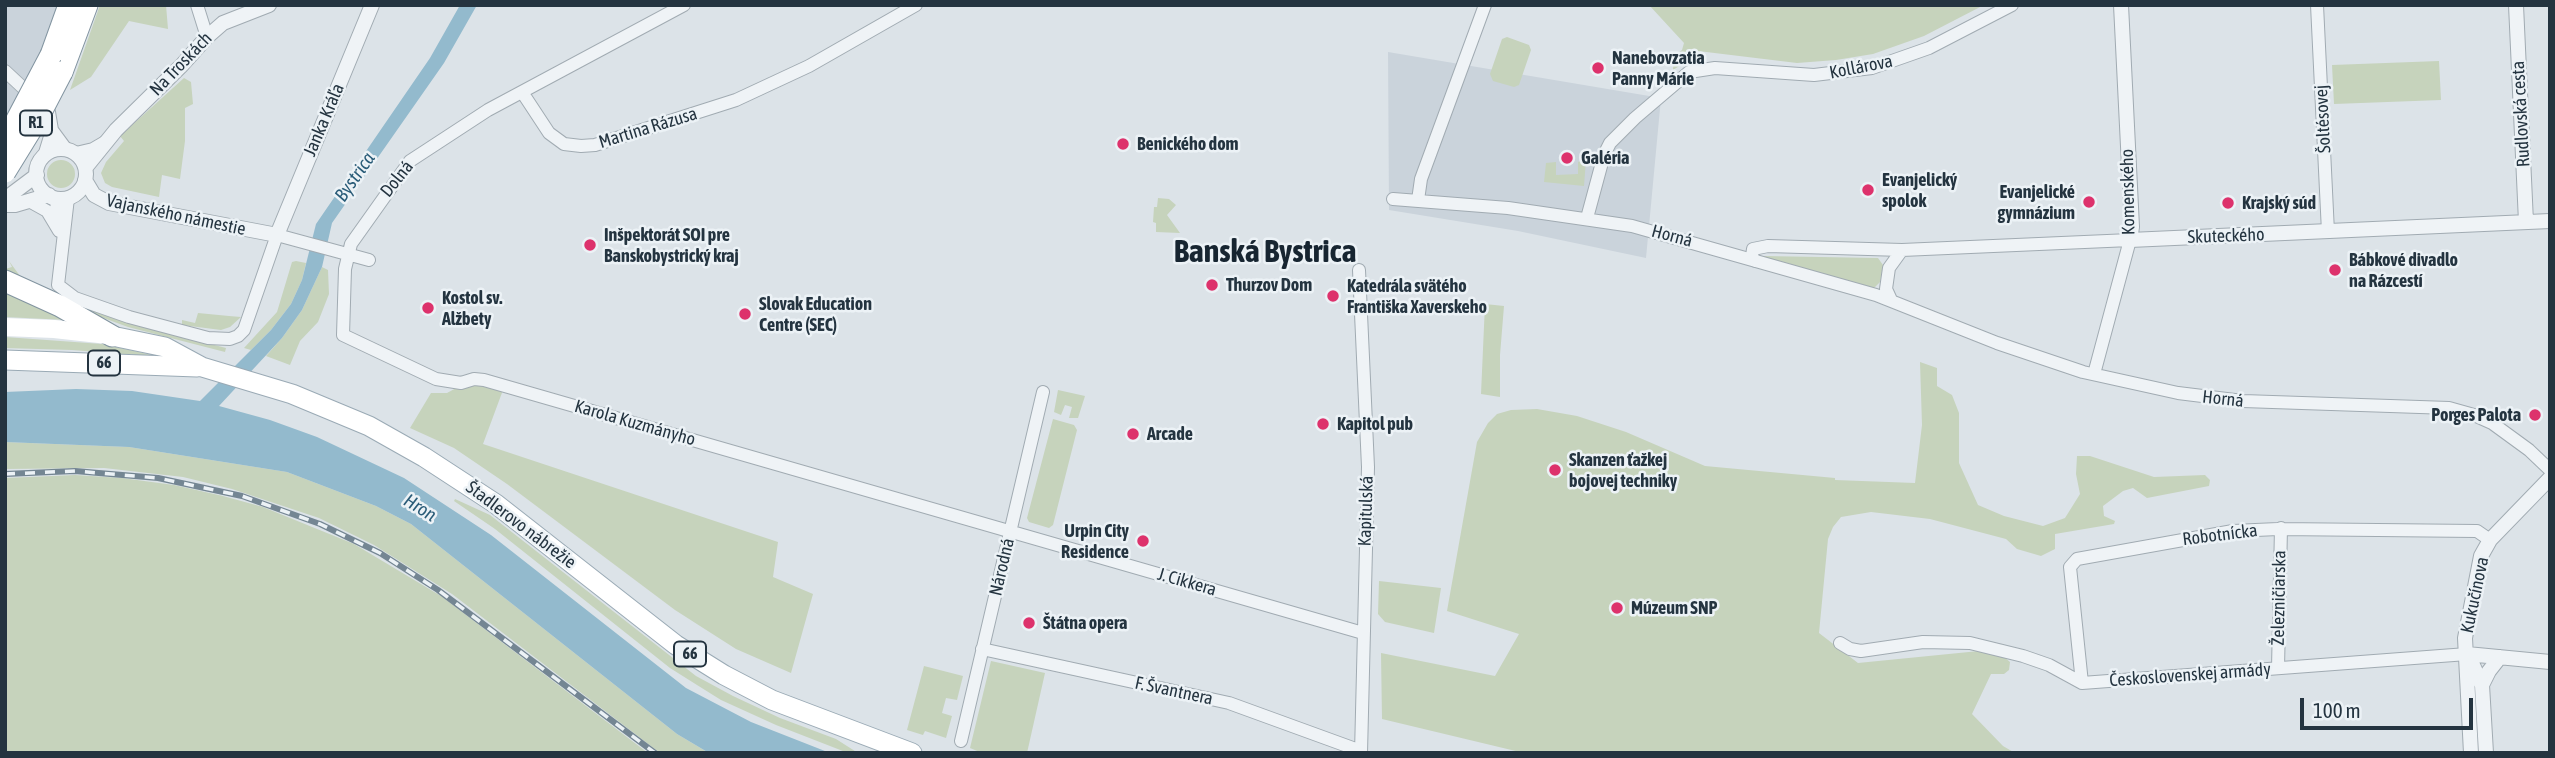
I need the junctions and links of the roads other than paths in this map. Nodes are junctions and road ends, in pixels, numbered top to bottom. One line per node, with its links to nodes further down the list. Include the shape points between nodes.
1 (69, 5): 14 (highway, R1)
2 (87, 5): 14 (highway, R1)
3 (197, 5): 13 (street)
4 (269, 5): 13 (street, Na Troskách, via 223,23)
5 (372, 5): 35 (street, Janka Kráľa)
6 (684, 5): 16 (street)
7 (916, 5): 16 (street, Martina Rázusa, via 737,100 595,145 564,144 549,133)
8 (1485, 5): 28 (street, via 1421,179)
9 (2012, 5): 31 (street, Kollárova, via 1929,48 1872,68 1814,75 1697,69 1680,78 1610,143)
10 (2121, 5): 37 (street, Komenského)
11 (2317, 5): 34 (street, Šoltésovej)
12 (2516, 5): 33 (street, Rudlovská cesta)
13 (207, 37): 19 (street, Na Troskách)
14 (56, 64): 18 (highway, R1, bridge); 22 (highway, R1, bridge, via 37,120)
15 (5, 71): 17 (street, via 49,112)
16 (522, 92): 39 (street, Dolná, via 410,160)
17 (52, 130): 20 (street); 21 (street)
18 (5, 142)
19 (105, 142): 20 (street, Na Troskách, via 93,149); 23 (street, Na Troskách)
20 (71, 151): 21 (street, via 58,149); 23 (street)
21 (44, 156): 24 (street)
22 (5, 172)
23 (85, 174): 25 (street, via 75,194); 35 (street, Vajanského námestie, via 94,195 109,203)
24 (37, 175): 25 (street, via 38,183); 26 (street)
25 (57, 197): 29 (street); 36 (street)
26 (5, 199)
27 (1393, 199): 28 (street, Horná)
28 (1418, 200): 31 (street, Horná)
29 (29, 201): 30 (street); 36 (street, via 47,211)
30 (5, 205)
31 (1587, 218): 41 (street, Horná)
32 (2550, 221): 33 (street, Skuteckého)
33 (2526, 222): 34 (street, Skuteckého)
34 (2328, 232): 37 (street, Skuteckého)
35 (277, 235): 36 (street, via 244,330 220,340 75,298 58,285); 39 (street, Vajanského námestie)
36 (61, 236)
37 (2130, 240): 38 (street, Skuteckého); 49 (street, Komenského)
38 (1902, 250): 41 (street, via 1768,246 1754,250); 44 (street, via 1889,268 1886,289)
39 (348, 254): 40 (street); 54 (street, Karola Kuzmányho, via 341,330 346,338 436,379 484,380)
40 (369, 260)
41 (1755, 261): 44 (street, Horná)
42 (1359, 270): 56 (street, Kapitulská, via 1368,467)
43 (5, 281): 46 (highway)
44 (1891, 300): 49 (street, Horná, via 1997,343)
45 (5, 327): 46 (main road)
46 (112, 336): 48 (main road, Štadlerovo nábrežie / 66, via 164,347)
47 (5, 360): 48 (main road, 66)
48 (202, 367): 67 (main road, Štadlerovo nábrežie / 66, via 292,394 369,426 496,504 700,661 772,700)
49 (2094, 374): 51 (street, Horná, via 2178,393 2243,401 2449,408 2492,423)
50 (1042, 392): 54 (street, Národná)
51 (2550, 470)
52 (2550, 478): 55 (street, Kukučínova)
53 (2281, 528): 55 (street, Robotnícka, via 2477,531); 62 (street, Železničiarska); 63 (street, Robotnícka, via 2234,531 2077,559 2070,567)
54 (1010, 531): 56 (street, J. Cikkera); 58 (street, Národná)
55 (2490, 540): 59 (street, Kukučínova, via 2481,556 2466,632)
56 (1363, 633): 66 (street, Kapitulská)
57 (1840, 643): 63 (street, via 1861,651 1923,642 1970,643 2049,665)
58 (982, 649): 65 (street, Národná); 66 (street, F. Švantnera, via 1229,703)
59 (2467, 654): 60 (street, Československej armády); 62 (street, Československej armády); 64 (street); 68 (street, Kukučínova)
60 (2500, 657): 61 (street, Československej armády); 64 (street)
61 (2550, 662)
62 (2278, 668): 63 (street, Československej armády)
63 (2082, 683)
64 (2482, 685): 69 (street)
65 (961, 741)
66 (1361, 752)
67 (912, 753)
68 (2471, 753)
69 (2486, 753)

